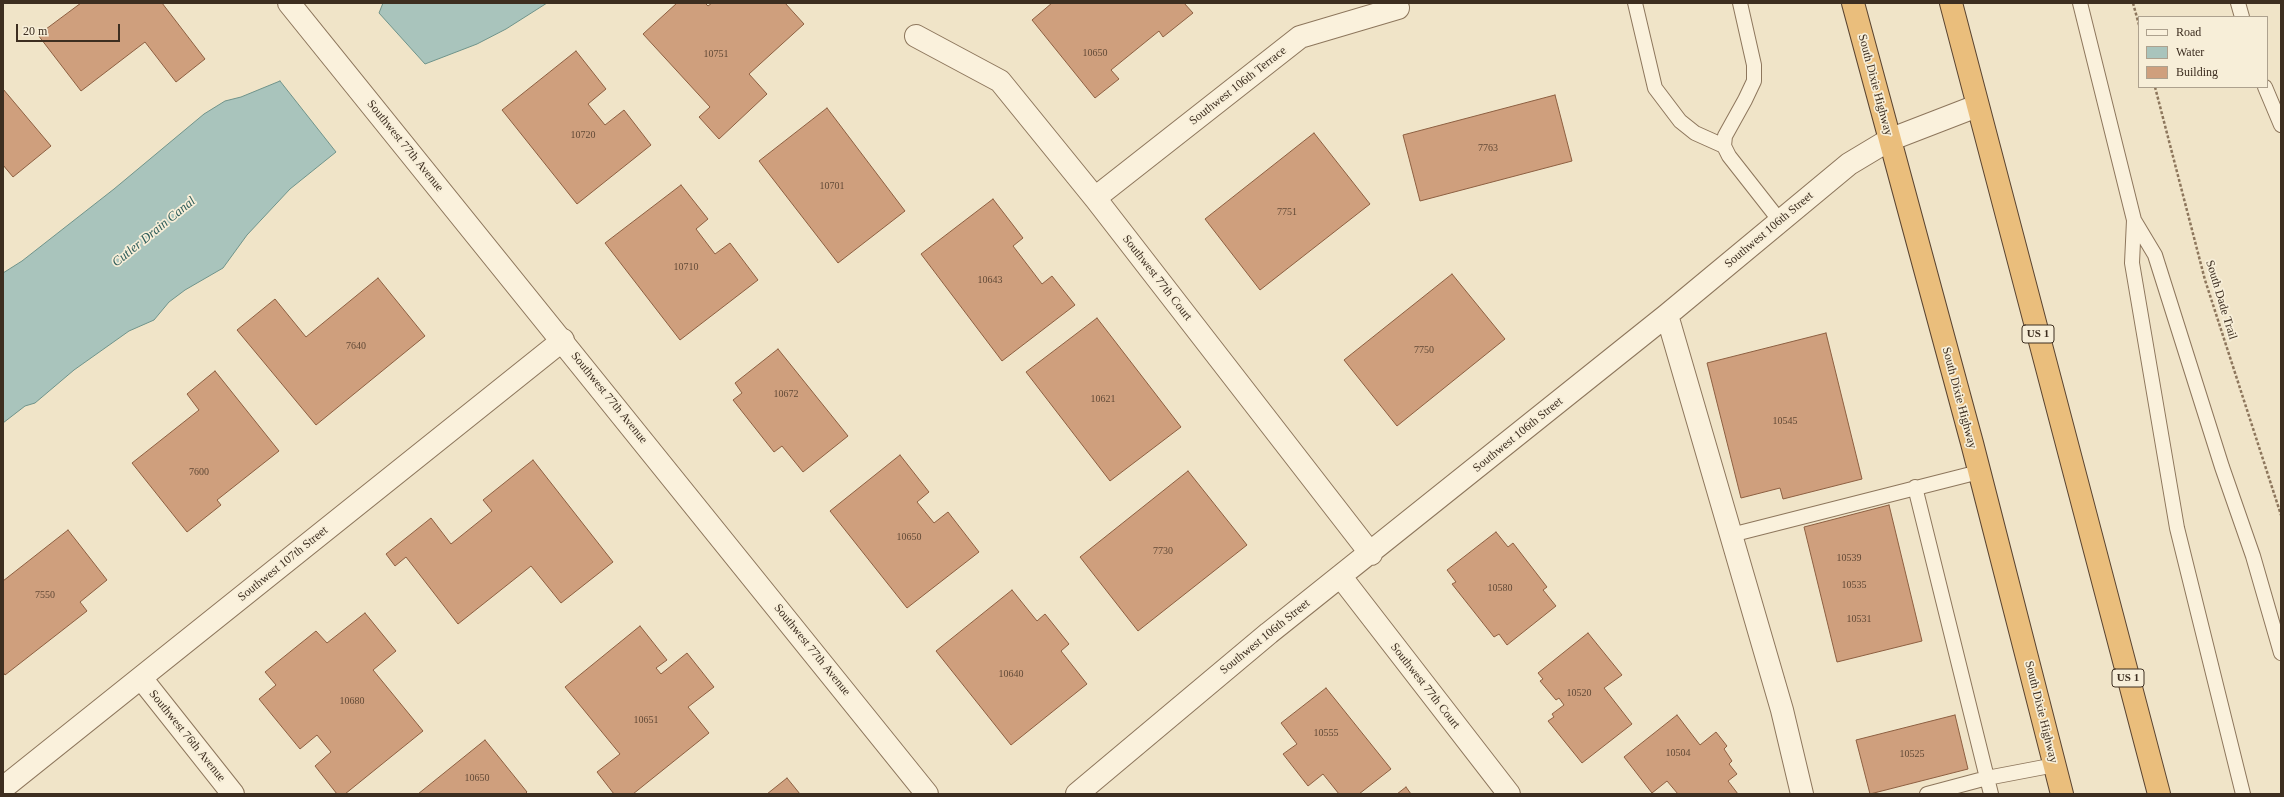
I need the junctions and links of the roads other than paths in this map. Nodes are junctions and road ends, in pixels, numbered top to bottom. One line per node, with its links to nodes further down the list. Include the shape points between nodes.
1 (289, 3): 20 (street, Southwest 77th Avenue)
2 (1635, 3): 15 (lane, via 1655,88 1680,121 1695,133)
3 (1740, 3): 15 (lane, via 1754,65 1754,81 1725,136)
4 (1853, 3): 14 (highway, South Dixie Highway)
5 (1951, 3): 12 (highway, US 1)
6 (2080, 3): 18 (lane)
7 (2238, 3): 9 (lane)
8 (1398, 8): 16 (street, Southwest 106th Terrace, via 1300,37)
9 (2242, 16)
10 (916, 36): 16 (street, Southwest 77th Court, via 1000,80)
11 (2265, 88): 13 (lane)
12 (1977, 106): 14 (street, Southwest 106th Street); 39 (highway, US 1)
13 (2281, 125)
14 (1889, 140): 17 (street, Southwest 106th Street, via 1848,164); 21 (highway, South Dixie Highway)
15 (1724, 146): 17 (lane, via 1729,156)
16 (1095, 198): 24 (street, Southwest 77th Court)
17 (1780, 220): 19 (street, Southwest 106th Street)
18 (2134, 220): 26 (lane, via 2155,255 2253,556); 40 (lane, via 2132,263 2177,528)
19 (1667, 315): 23 (street); 24 (street, Southwest 106th Street)
20 (563, 340): 27 (street, Southwest 107th Street); 32 (street, Southwest 77th Avenue)
21 (1979, 472): 22 (lane); 28 (highway, South Dixie Highway)
22 (1915, 487): 23 (lane); 29 (lane)
23 (1731, 534): 35 (street, via 1782,710)
24 (1371, 554): 25 (street, Southwest 106th Street)
25 (1341, 577): 33 (street, Southwest 106th Street, via 1245,653); 34 (street, Southwest 77th Court)
26 (2281, 653)
27 (141, 678): 30 (street, Southwest 107th Street); 31 (street, Southwest 76th Avenue)
28 (2054, 765): 29 (lane); 38 (highway, South Dixie Highway)
29 (1987, 778): 36 (lane); 37 (lane)
30 (3, 788)
31 (233, 794)
32 (928, 794)
33 (1077, 794)
34 (1510, 794)
35 (1802, 794)
36 (1927, 794)
37 (1991, 794)
38 (2062, 794)
39 (2159, 794)
40 (2243, 794)

